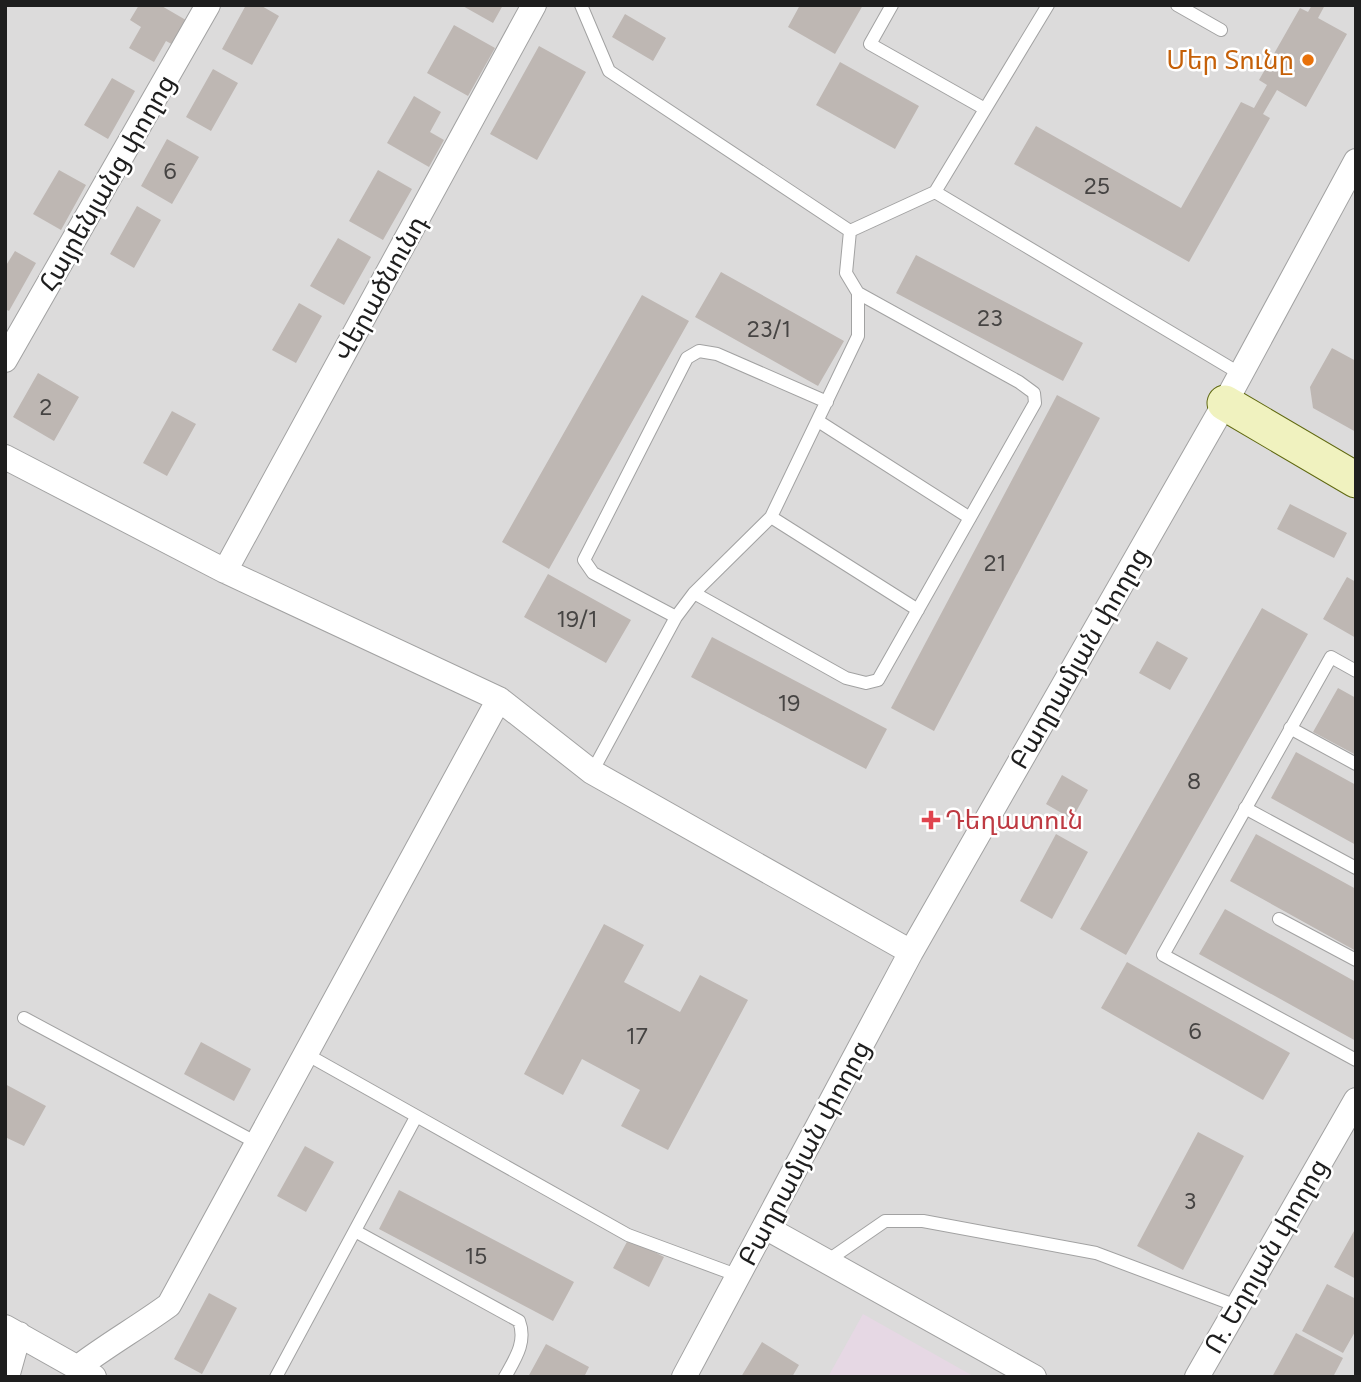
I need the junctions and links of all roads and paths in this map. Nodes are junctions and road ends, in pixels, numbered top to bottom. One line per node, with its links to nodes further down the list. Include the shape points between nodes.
1 (208, 5): 13 (street, Հայրենյանց փողոց)
2 (534, 5): 21 (street, Վերածնունդ)
3 (581, 5): 11 (lane, via 609,71)
4 (892, 5): 8 (lane, via 870,44)
5 (1048, 5): 8 (lane)
6 (1177, 5): 7 (lane)
7 (1221, 30)
8 (985, 109): 10 (lane)
9 (1356, 161): 14 (street, Բաղրամյան փողոց)
10 (935, 192): 11 (lane); 14 (lane)
11 (850, 231): 12 (lane, via 846,273)
12 (858, 293): 15 (lane, via 858,336); 20 (lane, via 1034,393 1035,403)
13 (5, 360)
14 (1232, 388): 18 (street); 33 (street, Բաղրամյան փողոց)
15 (827, 402): 16 (lane); 24 (lane, via 717,354 699,351 687,358 584,560 593,573)
16 (818, 421): 19 (lane); 20 (lane)
17 (10, 463): 21 (street)
18 (1356, 481)
19 (771, 517): 22 (lane); 23 (lane)
20 (970, 517): 23 (lane)
21 (225, 571): 26 (street)
22 (694, 593): 23 (lane, via 846,678 866,683 878,680); 24 (lane)
23 (918, 610)
24 (676, 617): 29 (lane)
25 (1356, 671): 27 (lane, via 1331,657)
26 (499, 699): 29 (street); 36 (street)
27 (1290, 729): 28 (lane); 30 (lane)
28 (1356, 764)
29 (592, 772): 33 (street)
30 (1245, 808): 31 (lane); 37 (lane, via 1163,955)
31 (1356, 868)
32 (1279, 919): 34 (lane)
33 (911, 952): 41 (street, Բաղրամյան փողոց)
34 (1356, 960)
35 (24, 1018): 40 (lane)
36 (306, 1054): 39 (lane); 40 (street)
37 (1356, 1060)
38 (1356, 1100): 45 (street, Ռ. Եղոյան փողոց)
39 (416, 1118): 42 (lane); 44 (lane, via 628,1235)
40 (257, 1143): 47 (street, via 169,1305 109,1344)
41 (765, 1227): 43 (street); 44 (street, Բաղրամյան փողոց)
42 (355, 1231): 49 (lane); 50 (lane, via 519,1321 523,1332 519,1350)
43 (827, 1261): 45 (lane, via 885,1221 923,1221 1096,1253); 52 (street)
44 (739, 1276): 51 (street, Բաղրամյան փողոց)
45 (1237, 1306): 53 (street, Ռ. Եղոյան փողոց)
46 (12, 1330): 47 (street); 48 (street)
47 (85, 1372)
48 (7, 1377)
49 (276, 1377)
50 (505, 1377)
51 (684, 1377)
52 (1034, 1377)
53 (1197, 1377)

